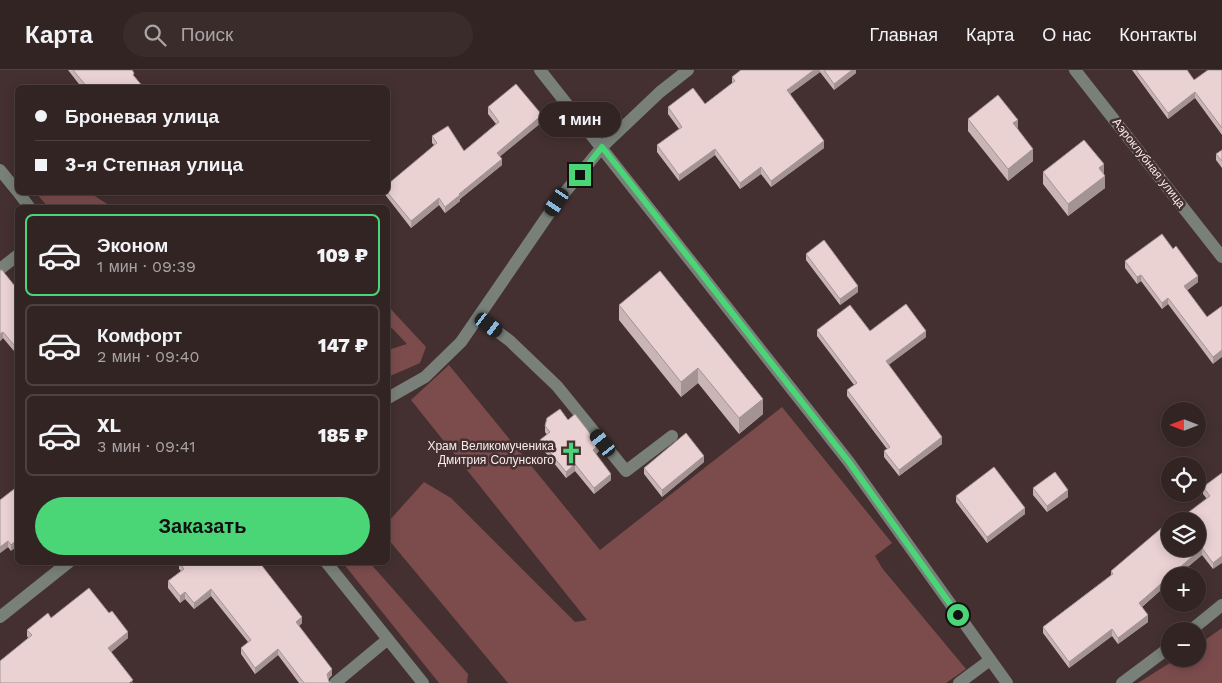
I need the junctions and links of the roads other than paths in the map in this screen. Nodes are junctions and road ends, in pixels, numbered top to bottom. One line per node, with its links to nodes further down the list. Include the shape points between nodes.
1 (540, 70): 4 (street)
2 (688, 70): 4 (street)
3 (1075, 70): 8 (street, Аэроклубная улица)
4 (602, 147): 10 (street, via 557,202); 20 (street, via 849,462)
5 (0, 170): 6 (street)
6 (15, 188)
7 (15, 257): 9 (street)
8 (1222, 257)
9 (0, 269)
10 (478, 317): 11 (street, via 461,342 425,377); 12 (street, via 510,341 557,386 626,471)
11 (390, 397)
12 (672, 436)
13 (65, 565): 16 (street)
14 (328, 565): 18 (street)
15 (1222, 605): 17 (street)
16 (0, 617)
17 (1201, 622)
18 (388, 640): 21 (street); 22 (street)
19 (1161, 654): 25 (street)
20 (990, 660): 23 (street); 24 (street)
21 (334, 683)
22 (422, 683)
23 (959, 683)
24 (1008, 683)
25 (1122, 683)

